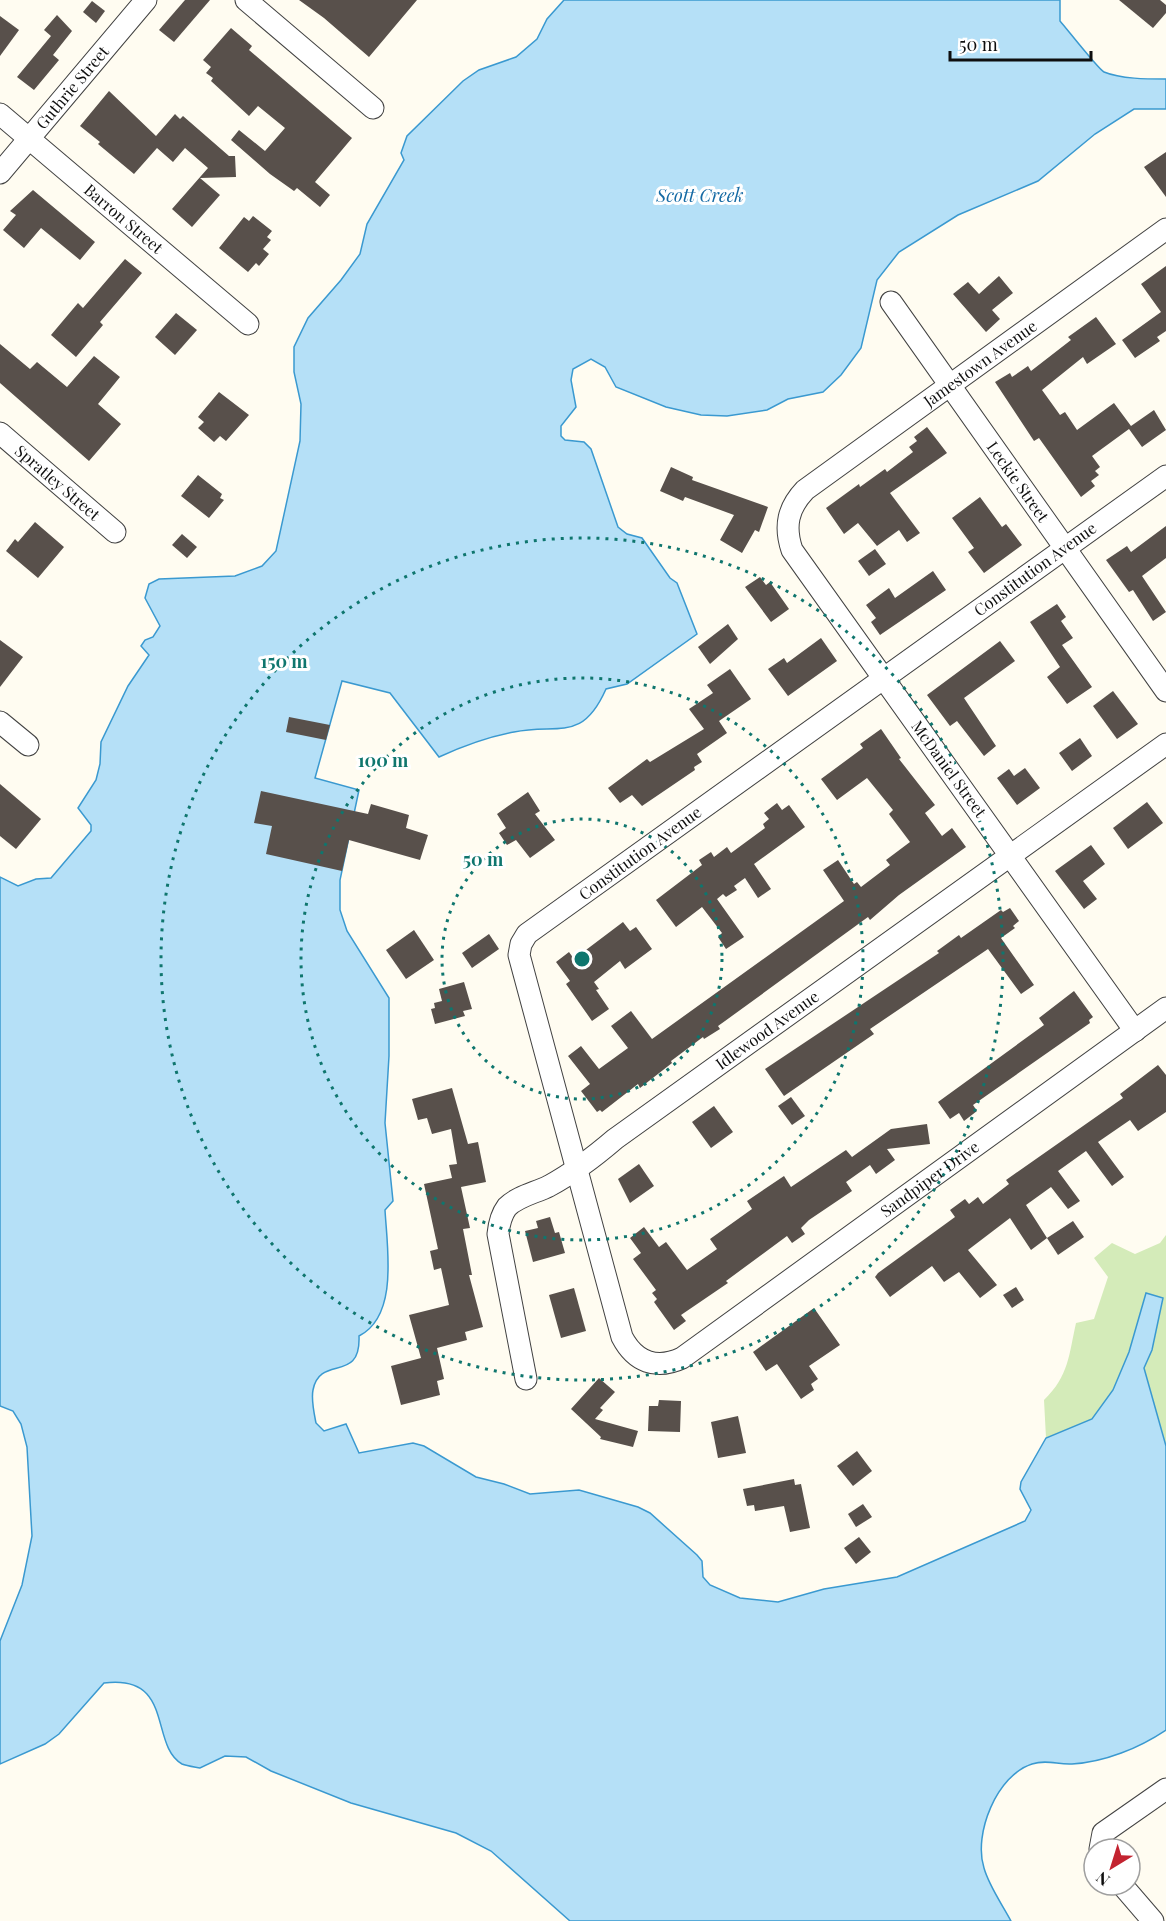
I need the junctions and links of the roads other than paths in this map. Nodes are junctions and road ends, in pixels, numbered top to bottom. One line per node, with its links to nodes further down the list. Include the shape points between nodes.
1 (146, 0): 5 (street, Guthrie Street)
2 (246, 0): 3 (street)
3 (373, 108)
4 (0, 114): 5 (street, Barron Street)
5 (29, 138): 6 (street, Guthrie Street); 9 (street, Barron Street)
6 (0, 173)
7 (1166, 229): 10 (street, Jamestown Avenue)
8 (891, 302): 10 (street, Leckie Street)
9 (248, 324)
10 (949, 384): 13 (street, Jamestown Avenue); 15 (street, Leckie Street)
11 (0, 433): 14 (street, Spratley Street)
12 (1166, 476): 15 (street, Constitution Avenue)
13 (795, 500): 16 (street, McDaniel Street, via 787,522 792,550)
14 (115, 532)
15 (1064, 548): 16 (street, Constitution Avenue); 17 (street, Leckie Street)
16 (884, 677): 21 (street, McDaniel Street); 24 (street, Constitution Avenue, via 527,934 519,955)
17 (1166, 691)
18 (0, 722): 20 (street)
19 (1166, 744): 21 (street, Idlewood Avenue)
20 (28, 745)
21 (1011, 855): 23 (street, McDaniel Street); 24 (street, Idlewood Avenue)
22 (1166, 1008): 23 (street, Sandpiper Drive)
23 (1135, 1031): 25 (street, Sandpiper Drive)
24 (577, 1169): 25 (street, Constitution Avenue, via 628,1348 638,1358 657,1365 670,1363); 26 (street, Idlewood Avenue, via 515,1200 500,1221 498,1234)
25 (695, 1348)
26 (526, 1379)
27 (1166, 1789): 28 (street)
28 (1102, 1837)
29 (1132, 1897): 30 (street)
30 (1153, 1921)

